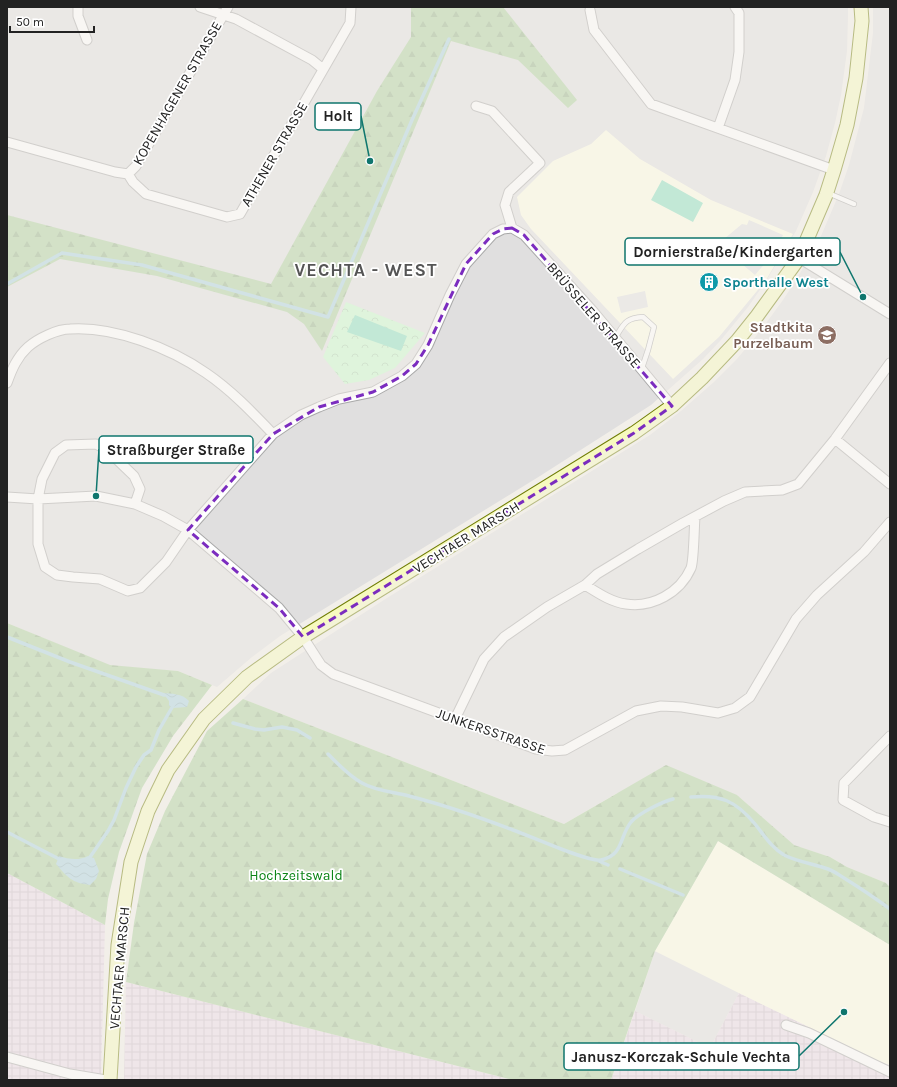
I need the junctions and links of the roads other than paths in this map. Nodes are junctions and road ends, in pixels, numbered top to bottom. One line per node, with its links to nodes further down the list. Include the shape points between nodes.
1 (78, 7): 9 (street, via 78,16)
2 (200, 7): 8 (street)
3 (228, 7): 8 (street, KOPENHAGENER STRASSE)
4 (351, 7): 10 (street, ATHENER STRASSE, via 350,23)
5 (735, 7): 12 (street, via 739,13 739,52 735,80)
6 (862, 7): 14 (street, VECHTAER MARSCH, via 856,78 847,125)
7 (590, 10): 12 (street, via 594,30 650,104)
8 (223, 16): 10 (street, via 243,23 312,60); 15 (street, KOPENHAGENER STRASSE, via 136,166)
9 (87, 40)
10 (323, 69): 15 (street, ATHENER STRASSE, via 240,214 227,217 146,194)
11 (476, 106): 18 (street, via 492,111 540,163 509,192 505,205)
12 (718, 128): 14 (street)
13 (7, 142): 15 (street, KOPENHAGENER STRASSE)
14 (834, 170): 16 (street, VECHTAER MARSCH)
15 (128, 174)
16 (827, 193): 17 (lane); 19 (street, VECHTAER MARSCH)
17 (854, 204)
18 (512, 228): 21 (street, BRÜSSELER STRASSE, via 524,235); 26 (street, via 493,234 466,264 428,345 416,364 402,376 373,392 339,399 319,407 301,415)
19 (799, 258): 20 (street); 25 (street, VECHTAER MARSCH, via 737,341)
20 (890, 314)
21 (615, 338): 23 (street, BRÜSSELER STRASSE); 23 (lane, via 625,321 634,317 643,317 654,327)
22 (890, 363): 27 (street)
23 (642, 368): 25 (street, BRÜSSELER STRASSE)
24 (7, 383): 26 (street, via 14,364 29,346 46,335 68,329 102,331 154,345 207,373 241,401)
25 (672, 406): 36 (street, VECHTAER MARSCH, via 634,433)
26 (273, 434): 34 (street)
27 (835, 439): 28 (street); 32 (street, via 798,484 782,490 745,492)
28 (890, 484)
29 (7, 497): 30 (street, JUNKERSSTRASSE)
30 (38, 499): 31 (street, JUNKERSSTRASSE, via 96,496); 31 (street, via 42,479 55,453 66,445 96,444 107,450 134,476 140,489); 34 (street, via 38,544 45,567 57,575 100,578 128,591 140,588 166,562)
31 (135, 504): 34 (street, JUNKERSSTRASSE)
32 (695, 517): 35 (street, via 597,574); 35 (street, via 691,567 684,580 661,600 646,604 626,604 604,597)
33 (890, 522): 37 (street, JUNKERSSTRASSE, via 864,552 816,595 796,619 750,697 735,708 718,713 682,706 661,706 636,711 565,750 552,751 536,749)
34 (188, 530): 36 (street, JUNKERSSTRASSE, via 279,608)
35 (585, 585): 37 (street, via 547,607 504,637 484,659)
36 (303, 637): 37 (street, JUNKERSSTRASSE, via 321,665 333,674); 44 (street, VECHTAER MARSCH, via 247,676 204,718 168,770 148,811 131,862 118,945)
37 (454, 719)
38 (890, 736): 39 (street, via 844,783 843,800 874,817)
39 (890, 822)
40 (786, 1025): 42 (street, via 810,1033)
41 (7, 1057): 43 (street, via 70,1074)
42 (890, 1072)
43 (106, 1080)
44 (110, 1080)

